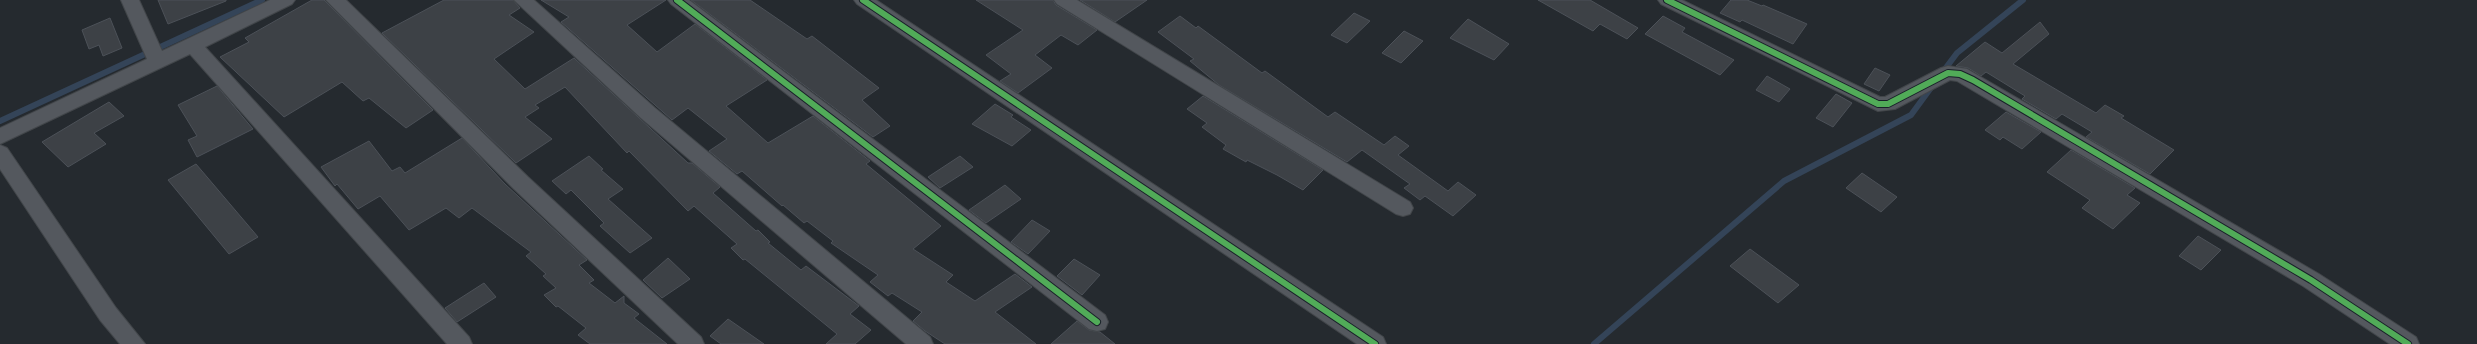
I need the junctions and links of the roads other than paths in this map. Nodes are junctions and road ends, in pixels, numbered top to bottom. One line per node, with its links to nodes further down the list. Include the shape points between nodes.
1 (130, 0): 10 (street)
2 (286, 0): 9 (street)
3 (335, 0): 17 (street, via 521,183)
4 (523, 0): 18 (street, via 648,113)
5 (677, 0): 14 (street)
6 (863, 0): 19 (street)
7 (1063, 0): 13 (street)
8 (1667, 0): 20 (street, via 1878,104 1888,104 1948,73 1960,74 1973,80 2311,280)
9 (192, 44): 10 (street); 16 (street)
10 (154, 55): 11 (street)
11 (0, 137)
12 (0, 153): 15 (street, via 108,314)
13 (1403, 208)
14 (1097, 322)
15 (134, 344)
16 (462, 344)
17 (693, 344)
18 (922, 344)
19 (1375, 344)
20 (2408, 344)

